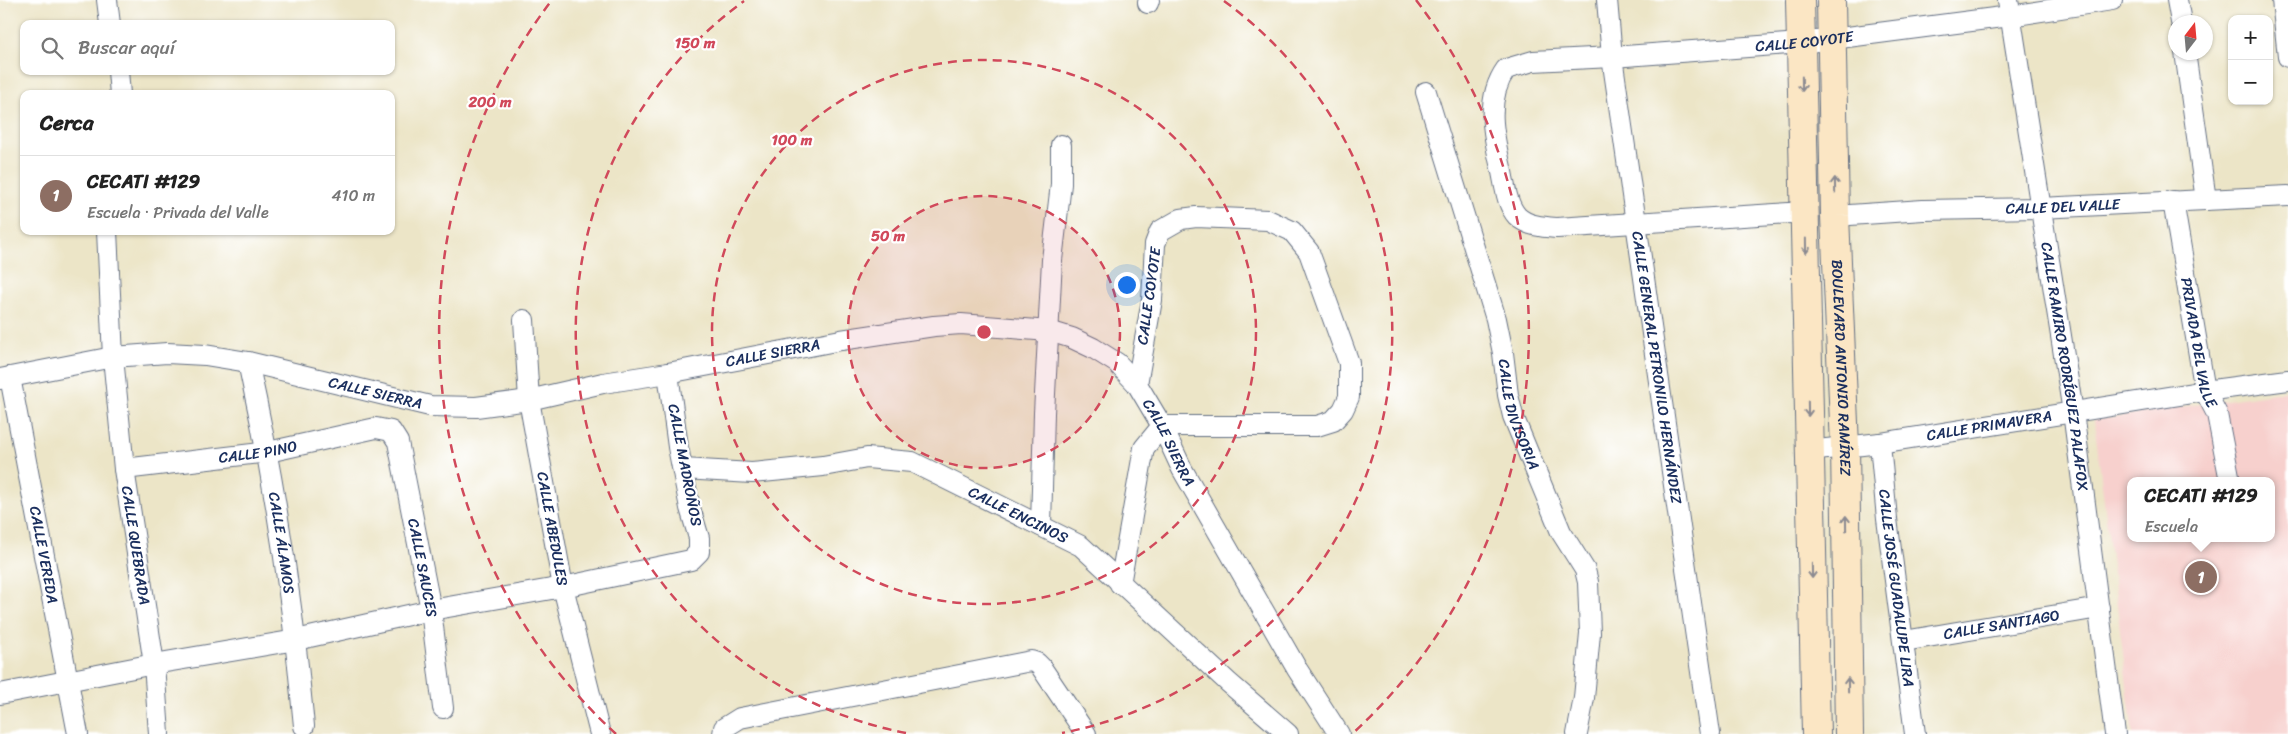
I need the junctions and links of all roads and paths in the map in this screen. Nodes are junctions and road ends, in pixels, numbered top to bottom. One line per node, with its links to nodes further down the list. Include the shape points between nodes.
1 (107, 0): 10 (street)
2 (1607, 0): 13 (street, CALLE GENERAL PETRONILO HERNÁNDEZ)
3 (1800, 0): 12 (main road)
4 (1831, 0): 11 (main road, BOULEVARD ANTONIO RAMÍREZ)
5 (2112, 0): 8 (street, CALLE COYOTE)
6 (2177, 0): 9 (street)
7 (2282, 0): 14 (street)
8 (2009, 8): 11 (street, CALLE COYOTE); 23 (street, CALLE RAMIRO RODRÍGUEZ PALAFOX)
9 (2180, 15)
10 (110, 20)
11 (1831, 39): 12 (street, CALLE COYOTE); 25 (main road, BOULEVARD ANTONIO RAMÍREZ, one-way to 11)
12 (1801, 43): 13 (street, CALLE COYOTE); 24 (main road, one-way to 24)
13 (1612, 57): 26 (street, CALLE GENERAL PETRONILO HERNÁNDEZ); 26 (street, CALLE COYOTE, via 1533,61 1511,66 1501,76 1495,93 1492,129 1505,188 1517,216 1536,226 1557,228)
14 (2288, 57)
15 (2186, 60): 21 (street)
16 (118, 75): 17 (street)
17 (120, 90)
18 (1426, 92): 67 (street, CALLE DIVISORIA, via 1496,319 1513,416 1561,532 1585,570 1588,582 1590,632 1584,698)
19 (1061, 145): 29 (street, via 1061,184 1052,260)
20 (2288, 196): 21 (street, CALLE DEL VALLE)
21 (2206, 200): 22 (street, CALLE DEL VALLE)
22 (2173, 201): 23 (street, CALLE DEL VALLE); 36 (street, PRIVADA DEL VALLE)
23 (2040, 208): 25 (street, CALLE DEL VALLE, via 1923,210); 38 (street, CALLE RAMIRO RODRÍGUEZ PALAFOX)
24 (1805, 212): 26 (street); 43 (main road, one-way to 43)
25 (1835, 216): 42 (main road, BOULEVARD ANTONIO RAMÍREZ)
26 (1636, 222): 68 (street, CALLE GENERAL PETRONILO HERNÁNDEZ)
27 (107, 235): 30 (street, CALLE QUEBRADA)
28 (524, 320): 37 (street, CALLE ABEDULES)
29 (1049, 331): 32 (street, CALLE SIERRA, via 961,324 934,326); 35 (street, CALLE SIERRA, via 1093,348 1117,363); 48 (street)
30 (113, 357): 31 (street, CALLE SIERRA, via 166,353); 33 (street, CALLE SIERRA); 45 (street, CALLE QUEBRADA)
31 (248, 362): 37 (street, CALLE SIERRA, via 430,406 476,407); 44 (street, CALLE ÁLAMOS)
32 (668, 373): 37 (street, CALLE SIERRA, via 603,383); 46 (street, CALLE MADROÑOS)
33 (5, 378): 56 (street, CALLE VEREDA)
34 (2288, 380): 36 (street, CALLE PRIMAVERA)
35 (1137, 384): 39 (street, CALLE SIERRA); 39 (street, CALLE COYOTE, via 1152,300 1155,244 1160,231 1181,220 1196,217 1268,220 1292,231 1309,252 1349,363 1348,397 1343,410 1333,421 1317,426)
36 (2205, 391): 38 (street, CALLE PRIMAVERA); 47 (street, PRIVADA DEL VALLE, via 2217,414)
37 (529, 400): 50 (street, CALLE ABEDULES)
38 (2073, 412): 41 (street, CALLE PRIMAVERA); 51 (street, CALLE RAMIRO RODRÍGUEZ PALAFOX)
39 (1162, 426): 49 (street, via 1144,448); 66 (street, CALLE SIERRA, via 1182,469 1297,669)
40 (391, 431): 44 (street, CALLE PINO, via 376,428); 52 (street, CALLE SAUCES, via 398,442)
41 (1880, 443): 42 (street, CALLE PRIMAVERA); 54 (street, CALLE JOSÉ GUADALUPE LIRA)
42 (1844, 446): 43 (street, CALLE PRIMAVERA); 70 (main road, BOULEVARD ANTONIO RAMÍREZ, one-way to 42)
43 (1809, 450): 69 (main road, one-way to 69)
44 (268, 452): 45 (street, CALLE PINO); 53 (street, CALLE ÁLAMOS)
45 (124, 469): 55 (street, CALLE QUEBRADA)
46 (683, 469): 48 (street, CALLE ENCINOS, via 752,473 867,458 912,462); 50 (street, CALLE MADROÑOS, via 699,538 697,556 658,568)
47 (2229, 477)
48 (1041, 526): 49 (street, CALLE ENCINOS, via 1081,546)
49 (1120, 584): 65 (street, CALLE ENCINOS)
50 (563, 587): 52 (street); 62 (street, CALLE ABEDULES)
51 (2099, 608): 54 (street, CALLE SANTIAGO); 72 (street, CALLE RAMIRO RODRÍGUEZ PALAFOX)
52 (430, 610): 53 (street); 58 (street, CALLE SAUCES)
53 (296, 640): 55 (street); 59 (street, CALLE ÁLAMOS)
54 (1904, 641): 71 (street, CALLE JOSÉ GUADALUPE LIRA)
55 (154, 664): 56 (street); 61 (street, CALLE QUEBRADA)
56 (68, 681): 57 (street); 60 (street, CALLE VEREDA)
57 (0, 694)
58 (443, 708)
59 (304, 726)
60 (78, 734)
61 (160, 734)
62 (600, 734)
63 (723, 734): 64 (street, via 724,728 740,718 1031,661 1038,663)
64 (1086, 734)
65 (1288, 734)
66 (1339, 734)
67 (1576, 734)
68 (1710, 734)
69 (1816, 734)
70 (1849, 734)
71 (1915, 734)
72 (2115, 734)

